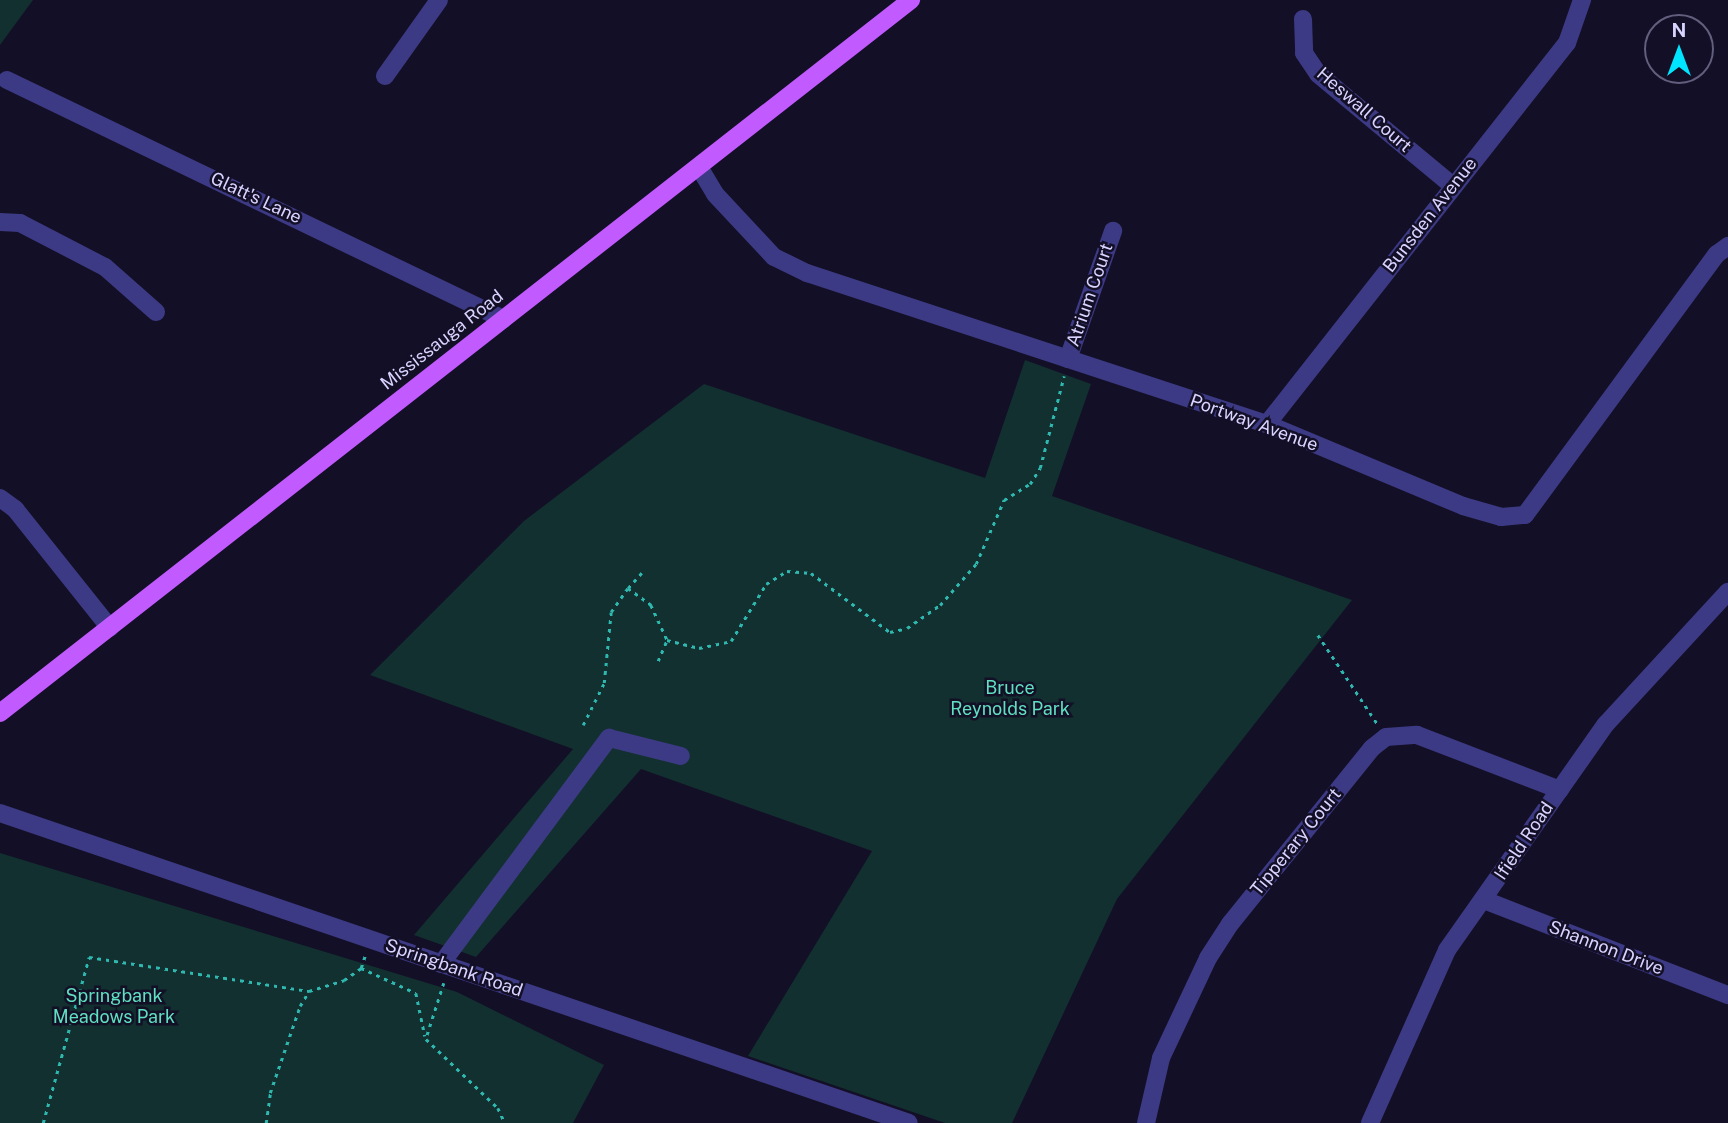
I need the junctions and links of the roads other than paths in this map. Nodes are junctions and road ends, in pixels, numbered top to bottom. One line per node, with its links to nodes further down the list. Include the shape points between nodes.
1 (439, 0): 5 (street)
2 (911, 0): 7 (main road, Mississauga Road)
3 (1582, 0): 8 (street, Bunsden Avenue, via 1567,43)
4 (1303, 19): 8 (street, Heswall Court, via 1304,53 1318,74)
5 (385, 76)
6 (7, 80): 13 (street, Glatt's Lane)
7 (699, 167): 13 (main road, Mississauga Road); 14 (street, Portway Avenue, via 715,194 774,257 807,274)
8 (1452, 186): 15 (street, Bunsden Avenue)
9 (0, 222): 12 (street, via 20,223 105,267)
10 (1113, 231): 14 (street, Atrium Court)
11 (1728, 246): 15 (street, Portway Avenue, via 1717,254 1525,515 1501,517 1463,506)
12 (156, 312)
13 (503, 319): 18 (main road, Mississauga Road)
14 (1068, 359): 15 (street, Portway Avenue)
15 (1267, 424)
16 (0, 498): 18 (street, via 23,519)
17 (1728, 592): 21 (street, Ifield Road, via 1606,724)
18 (110, 628): 19 (main road, Mississauga Road)
19 (0, 713)
20 (681, 757): 24 (street, via 609,738)
21 (1560, 790): 23 (street, Ifield Road); 27 (street, Tipperary Court, via 1417,735 1386,737 1372,748 1208,958 1161,1058)
22 (0, 813): 24 (street, Springbank Road)
23 (1484, 900): 25 (street, Shannon Drive); 28 (street, Ifield Road, via 1447,950)
24 (446, 965): 26 (street, Springbank Road)
25 (1728, 995)
26 (909, 1123)
27 (1146, 1123)
28 (1370, 1123)

